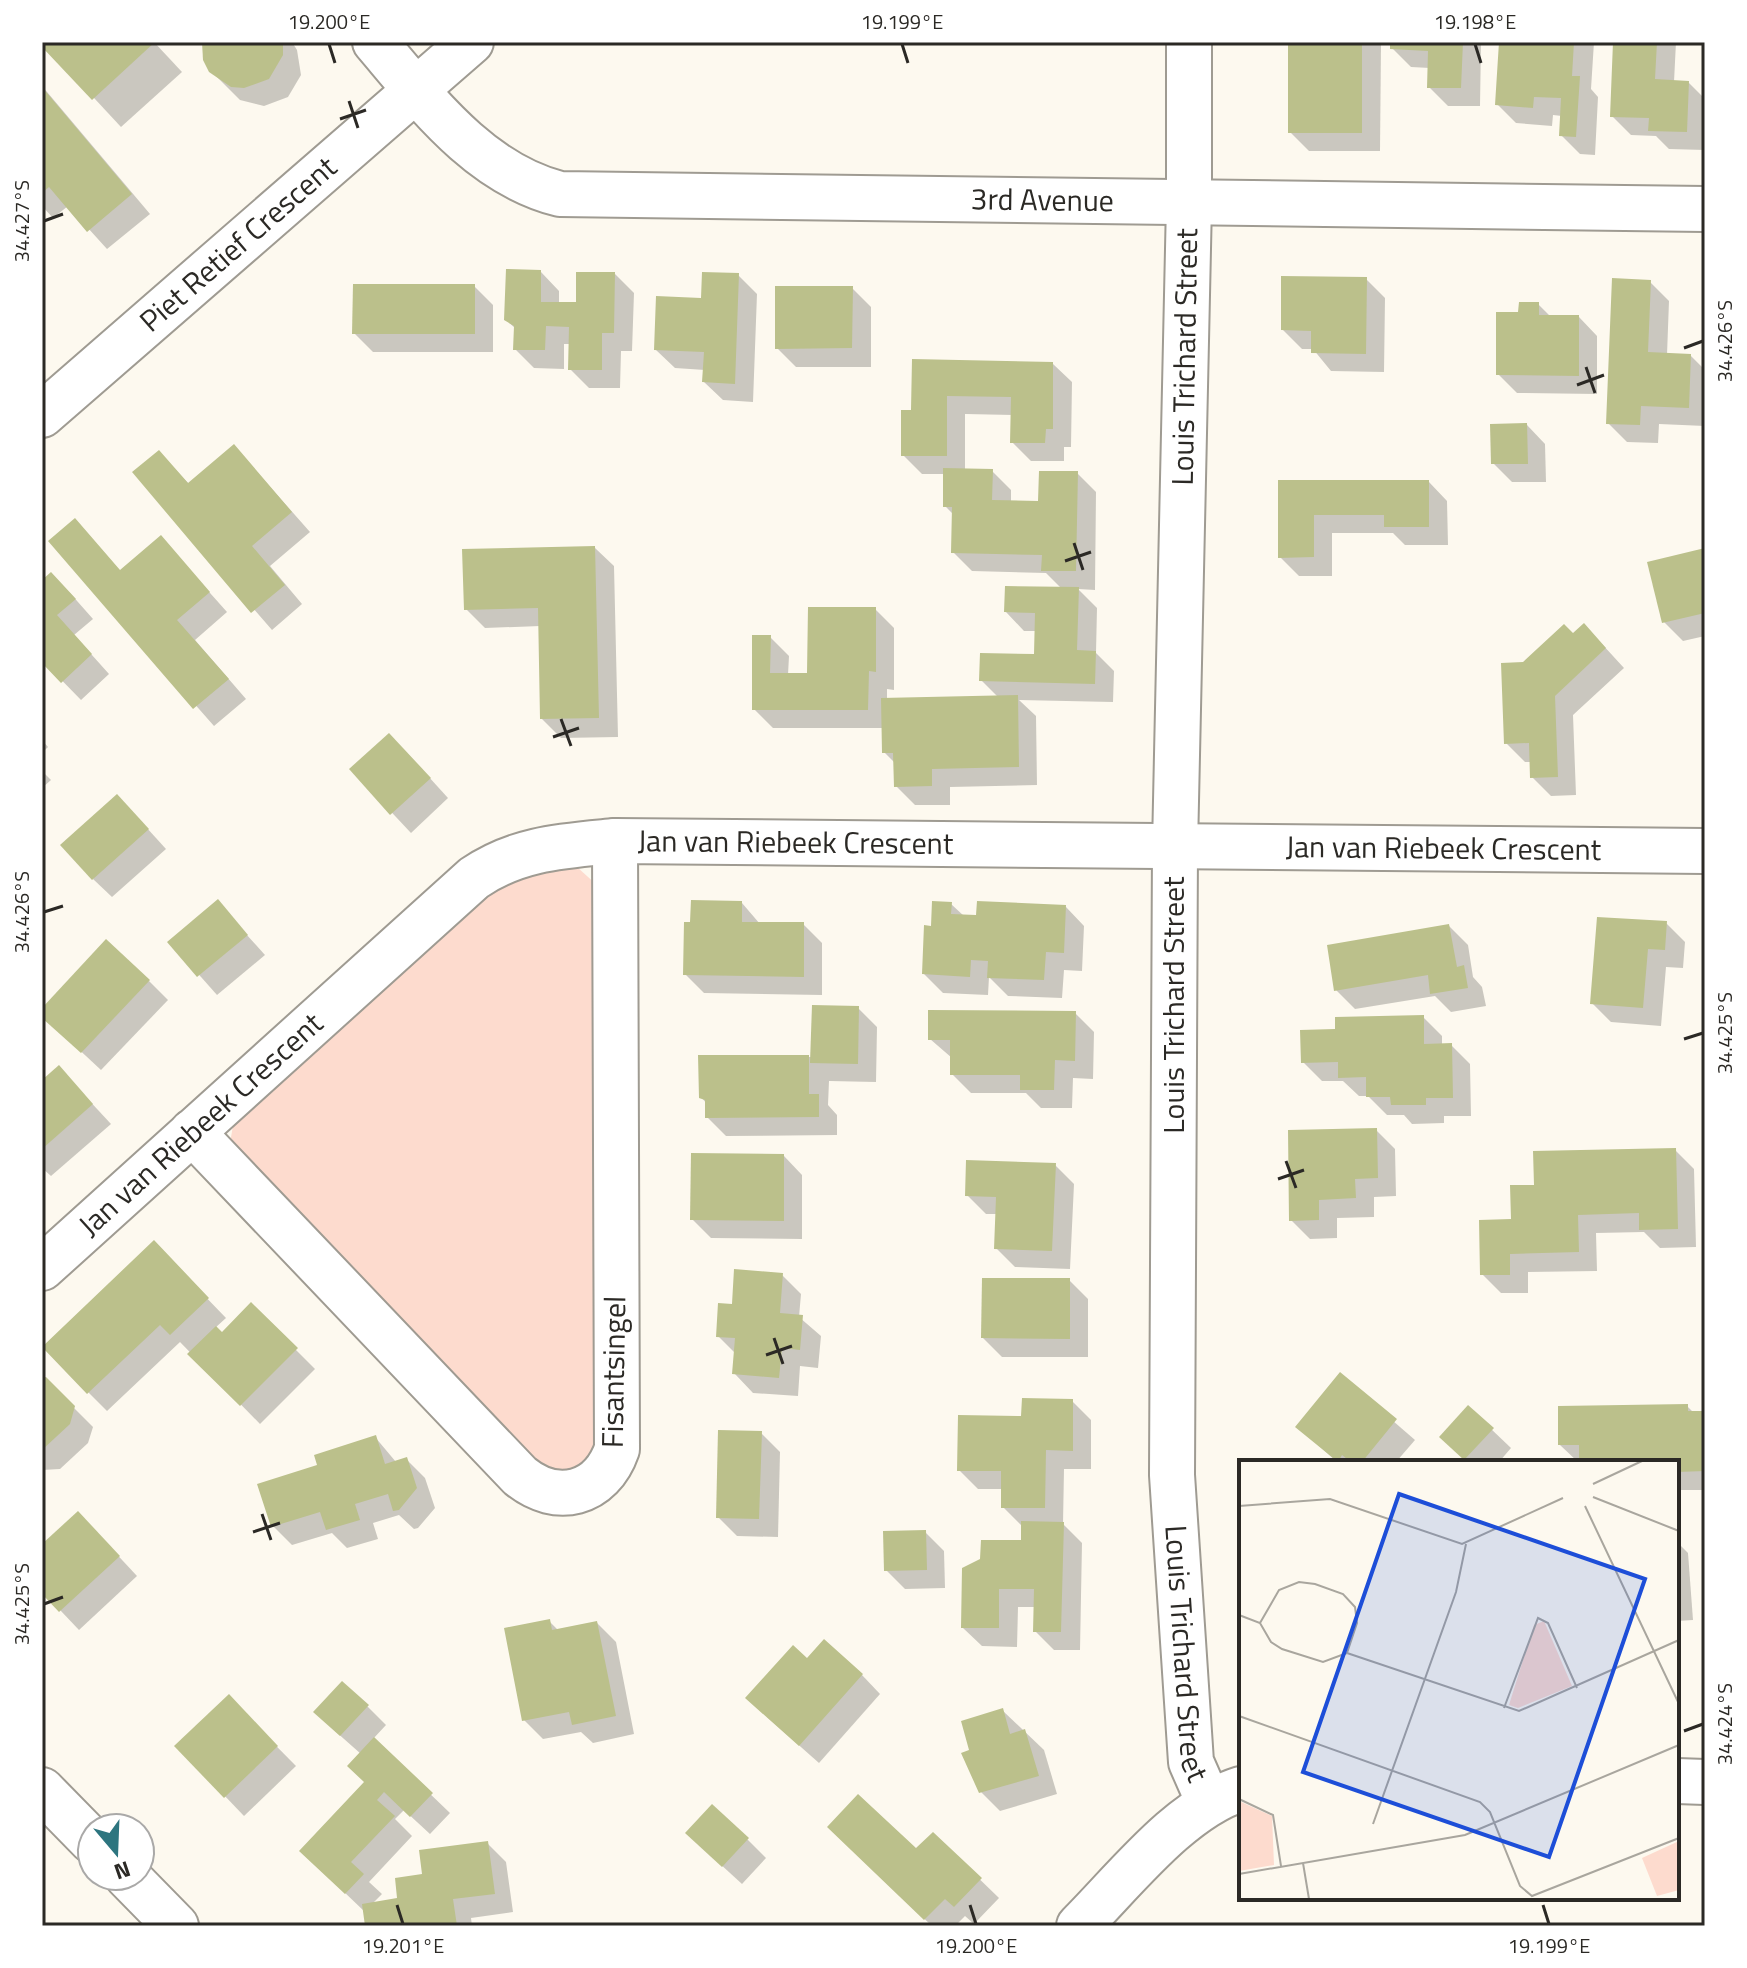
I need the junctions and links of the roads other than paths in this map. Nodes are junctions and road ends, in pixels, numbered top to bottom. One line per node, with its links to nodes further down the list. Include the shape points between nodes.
1 (375, 42): 4 (street, 3rd Avenue)
2 (471, 42): 4 (street, Piet Retief Crescent)
3 (1189, 42): 5 (street, Louis Trichard Street)
4 (417, 88): 5 (street, 3rd Avenue, via 490,164 532,187 560,194); 7 (street, Piet Retief Crescent)
5 (1189, 203): 6 (street, 3rd Avenue); 9 (street, Louis Trichard Street)
6 (1705, 209)
7 (42, 415)
8 (615, 841): 9 (street, Jan van Riebeek Crescent); 11 (street, Jan van Riebeek Crescent, via 535,849 513,855 474,878); 11 (street, Fisantsingel, via 617,1449 590,1487 546,1492 520,1476)
9 (1175, 847): 10 (street, Jan van Riebeek Crescent); 16 (street, Louis Trichard Street, via 1172,1475 1191,1762)
10 (1705, 851)
11 (192, 1132): 12 (street, Jan van Riebeek Crescent)
12 (42, 1268)
13 (1679, 1781): 14 (street)
14 (1705, 1782)
15 (42, 1790): 17 (street)
16 (1225, 1796): 20 (street, via 1183,1822)
17 (76, 1825)
18 (143, 1892): 19 (street)
19 (176, 1926)
20 (1079, 1926)

